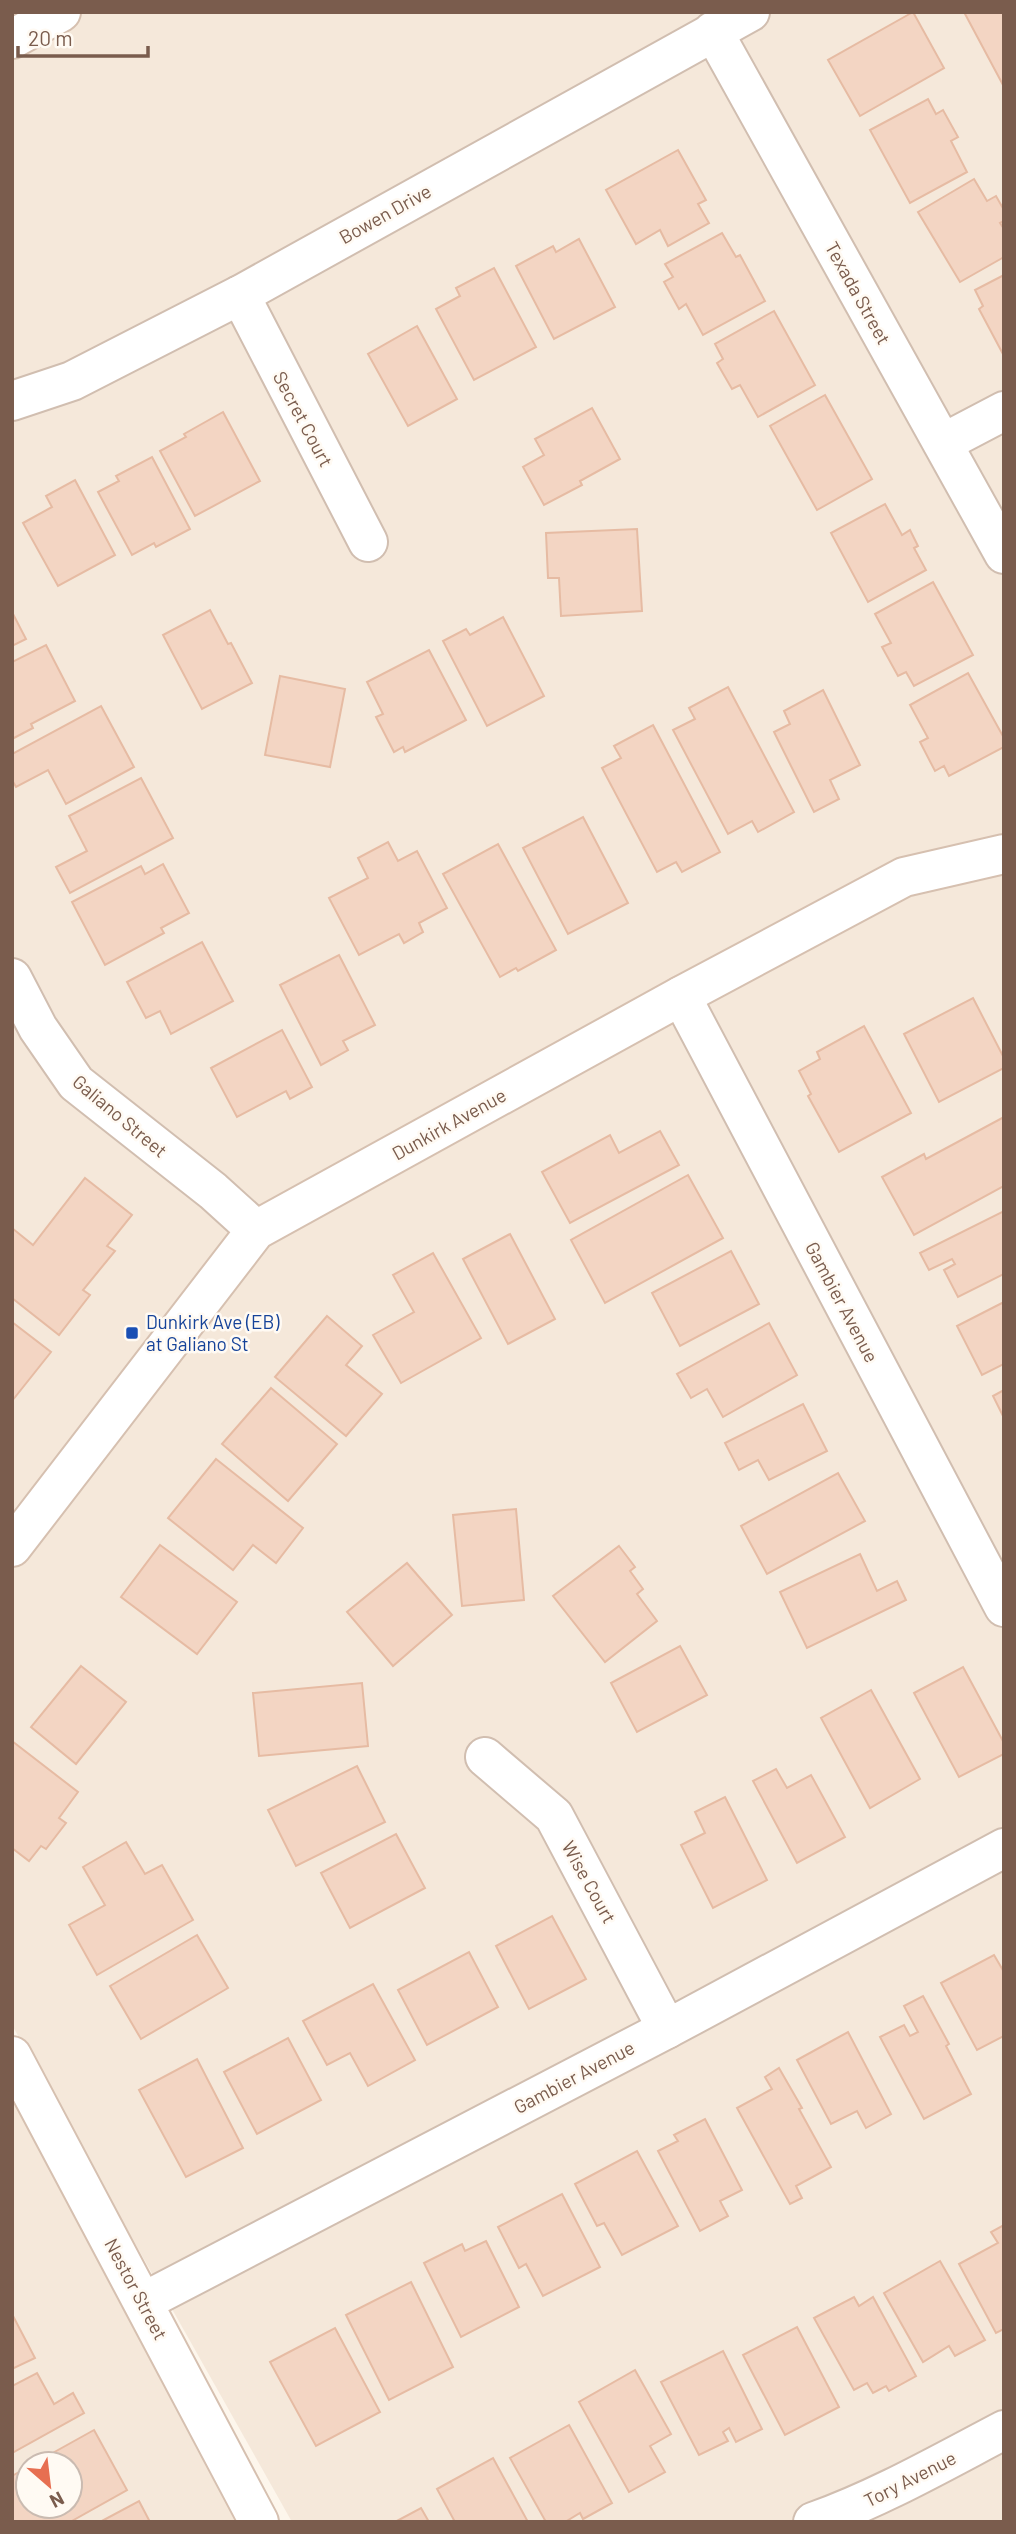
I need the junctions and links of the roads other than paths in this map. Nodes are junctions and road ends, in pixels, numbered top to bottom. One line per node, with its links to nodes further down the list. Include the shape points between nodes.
1 (61, 12): 4 (street)
2 (750, 12): 3 (street, Bowen Drive)
3 (713, 31): 5 (street, Bowen Drive); 8 (street, Texada Street)
4 (12, 39)
5 (240, 295): 6 (street, Bowen Drive, via 72,380); 9 (street, Secret Court)
6 (12, 401)
7 (1004, 411): 8 (street)
8 (943, 443): 10 (street, Texada Street)
9 (368, 542)
10 (1004, 554)
11 (1004, 854): 13 (street, Dunkirk Avenue, via 904,877)
12 (12, 978): 14 (street, Galiano Street, via 44,1038 76,1083)
13 (681, 996): 14 (street, Dunkirk Avenue); 16 (street, Gambier Avenue)
14 (256, 1230): 15 (street, Dunkirk Avenue)
15 (12, 1547)
16 (1004, 1607)
17 (485, 1757): 19 (street, Wise Court, via 554,1816)
18 (1004, 1847): 19 (street, Gambier Avenue)
19 (667, 2029): 21 (street, Gambier Avenue)
20 (12, 2056): 21 (street, Nestor Street)
21 (143, 2302): 23 (street, Nestor Street)
22 (1004, 2431): 24 (street, Tory Avenue, via 848,2510)
23 (259, 2522)
24 (813, 2522)

